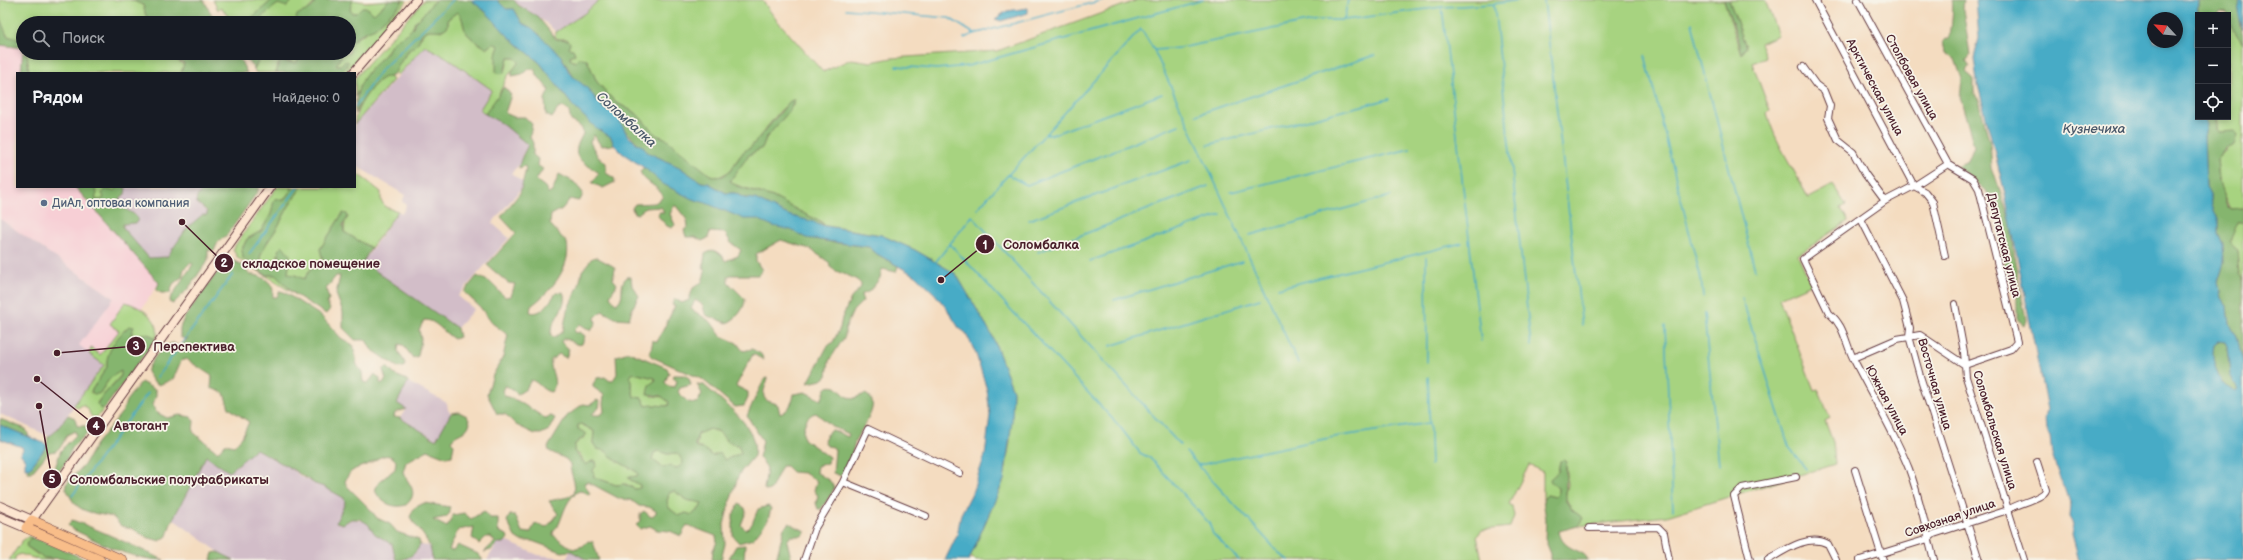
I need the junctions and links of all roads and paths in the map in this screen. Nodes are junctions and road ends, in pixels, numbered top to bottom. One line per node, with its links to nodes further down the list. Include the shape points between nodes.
1 (416, 0): 5 (main road)
2 (1815, 0): 7 (street, Арктическая улица)
3 (1858, 0): 6 (street, Столбовая улица)
4 (1803, 67): 9 (street, via 1816,85 1824,91 1830,106 1828,118 1838,140 1853,152)
5 (354, 72)
6 (1948, 164): 7 (street); 15 (street, Депутатская улица, via 1973,179 1979,189 2017,342 2011,349)
7 (1914, 186): 9 (street); 11 (street, via 1925,192 1933,202)
8 (269, 188): 25 (main road)
9 (1885, 201): 10 (street)
10 (1861, 218): 13 (street, Восточная улица, via 1903,301 1910,328); 14 (street, Южная улица, via 1803,259 1829,313 1844,331)
11 (1945, 256)
12 (1955, 304): 15 (street, Соломбальская улица)
13 (1909, 336): 14 (street); 15 (street, via 1920,335); 26 (street, Восточная улица)
14 (1853, 358): 29 (street, Южная улица, via 1906,464)
15 (1965, 365): 22 (street, Соломбальская улица, via 1966,377 1984,439)
16 (2037, 462): 22 (street, Совхозная улица, via 2046,493)
17 (1855, 470): 30 (street)
18 (960, 473): 20 (street, via 868,429)
19 (1796, 477): 35 (street, via 1742,488 1734,496)
20 (843, 482): 23 (street); 33 (street, via 815,528)
21 (0, 506): 25 (main road)
22 (2008, 510): 26 (street, Совхозная улица); 42 (street, Соломбальская улица)
23 (926, 516)
24 (0, 517): 27 (main road)
25 (32, 520): 27 (main road); 32 (main road)
26 (1967, 524): 29 (street, Совхозная улица, via 1934,534); 41 (street, Восточная улица)
27 (26, 528): 31 (main road)
28 (1588, 528): 34 (street, via 1658,527 1664,533)
29 (1928, 539): 30 (street, Совхозная улица); 40 (street, Южная улица)
30 (1881, 553): 38 (street, Совхозная улица); 39 (street)
31 (100, 560)
32 (123, 560)
33 (804, 560)
34 (1669, 560)
35 (1750, 560)
36 (1768, 560): 37 (street, via 1791,546 1818,541 1828,544)
37 (1836, 560)
38 (1860, 560)
39 (1883, 560)
40 (1934, 560)
41 (1979, 560)
42 (2024, 560)

